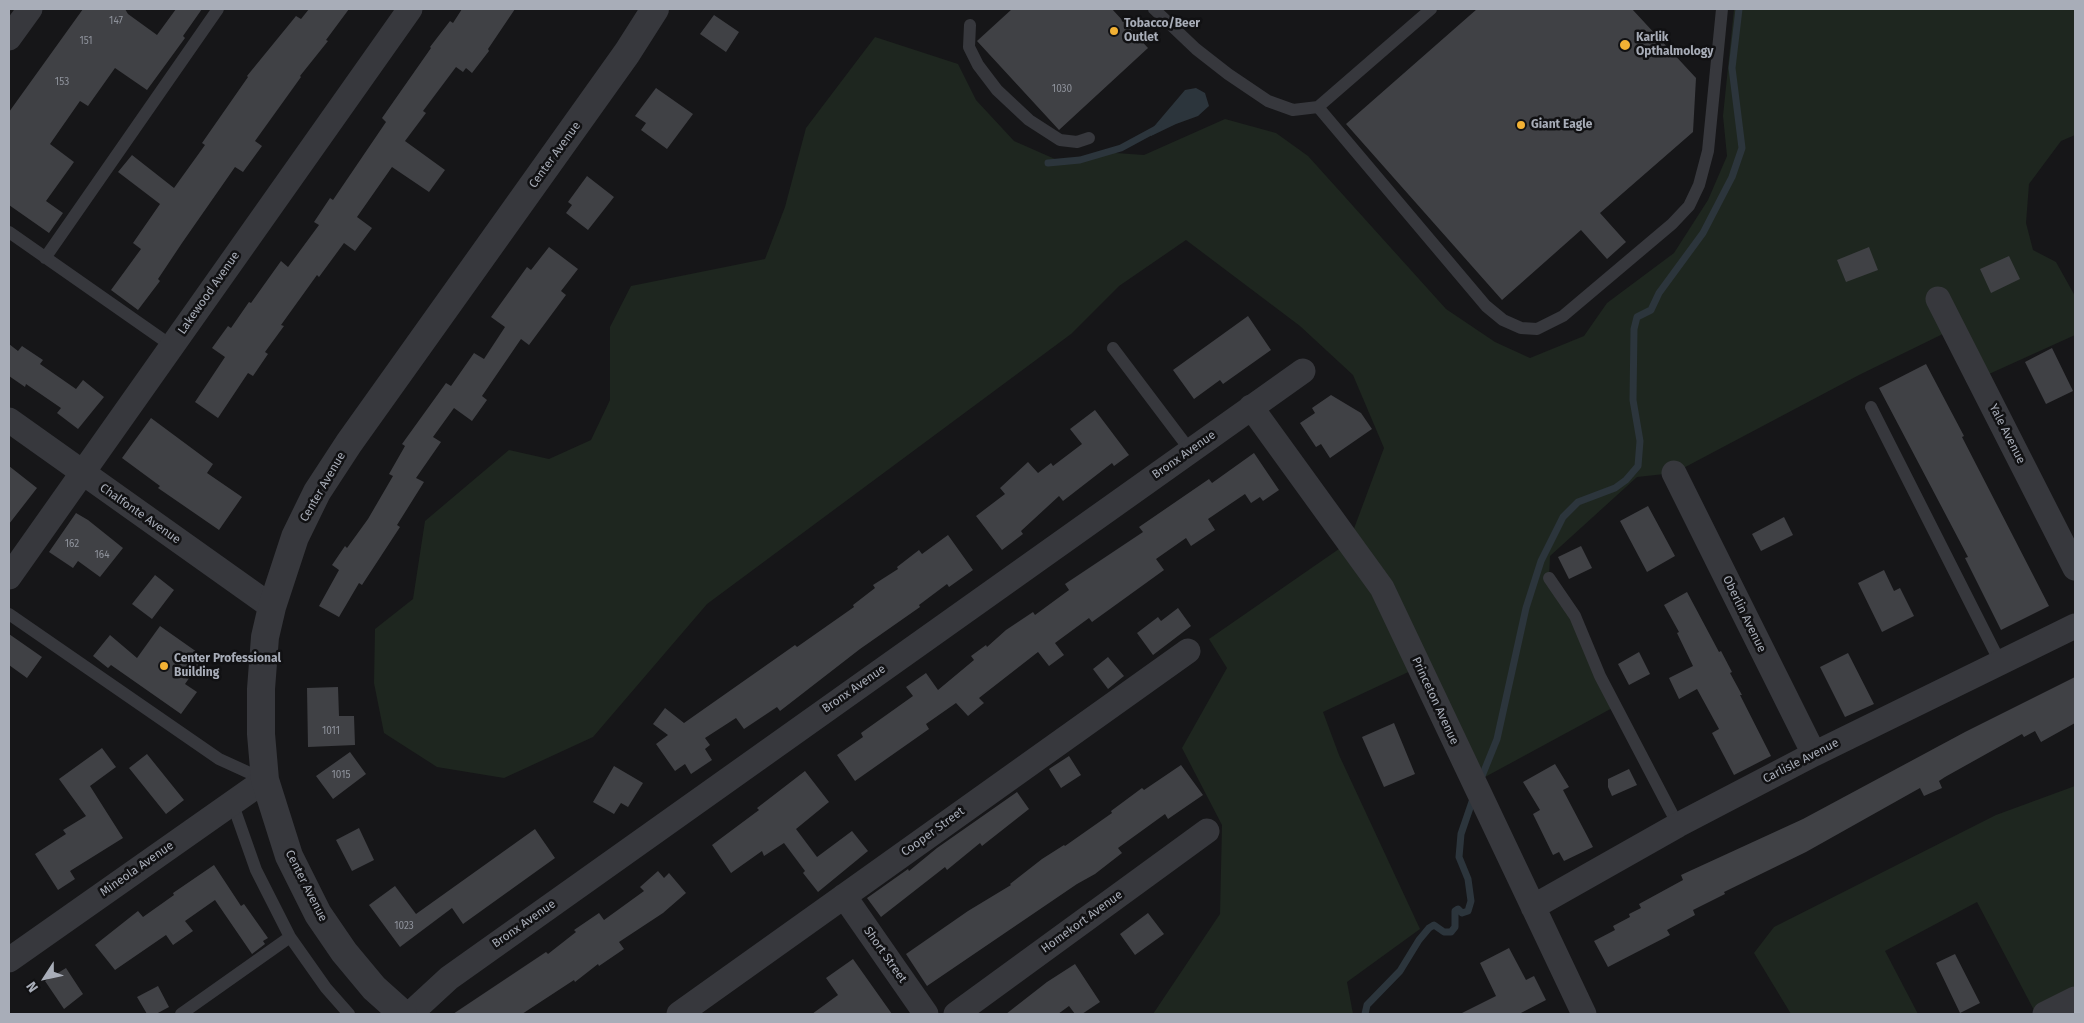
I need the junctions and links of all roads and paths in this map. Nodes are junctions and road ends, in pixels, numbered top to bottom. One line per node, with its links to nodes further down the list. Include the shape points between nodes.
1 (30, 9): 9 (street)
2 (218, 9): 13 (lane)
3 (410, 9): 15 (street, Lakewood Avenue)
4 (655, 9): 27 (street, Center Avenue, via 317,492 295,537)
5 (1154, 9): 10 (lane, via 1196,49 1268,101 1293,110)
6 (1431, 9): 10 (lane)
7 (1722, 9): 10 (lane, via 1708,151 1699,185 1689,206 1563,316 1537,328 1521,328 1503,320 1486,306)
8 (970, 25): 11 (lane, via 969,47 997,90 1029,120 1060,140 1077,142)
9 (9, 38)
10 (1318, 107)
11 (1089, 138)
12 (9, 232): 13 (lane)
13 (45, 258): 15 (lane)
14 (1938, 299): 24 (street, Yale Avenue)
15 (172, 346): 22 (street, Lakewood Avenue)
16 (1113, 348): 21 (lane)
17 (1303, 371): 18 (street, Bronx Avenue)
18 (1251, 407): 21 (street, Bronx Avenue); 38 (street, Princeton Avenue, via 1382,588)
19 (1871, 407): 31 (lane)
20 (9, 420): 22 (street, Chalfonte Avenue)
21 (1190, 450): 45 (street, Bronx Avenue, via 449,978)
22 (83, 473): 25 (street, Lakewood Avenue); 27 (street, Chalfonte Avenue)
23 (1674, 474): 32 (street, Oberlin Avenue)
24 (2075, 568)
25 (9, 577)
26 (1549, 578): 35 (lane, via 1575,616 1600,676)
27 (272, 607): 33 (street, Center Avenue, via 265,637 261,689)
28 (9, 614): 33 (lane, via 219,759)
29 (2075, 626): 31 (street, Carlisle Avenue)
30 (1188, 651): 37 (street, Cooper Street)
31 (2000, 662): 32 (street, Carlisle Avenue)
32 (1814, 754): 35 (street, Carlisle Avenue)
33 (265, 780): 34 (street, Mineola Avenue); 44 (street, Center Avenue, via 289,856 318,914 374,988)
34 (232, 802): 39 (lane, via 256,870); 40 (street, Mineola Avenue)
35 (1678, 824): 38 (street, Carlisle Avenue)
36 (1207, 831): 48 (street, Homekort Avenue)
37 (844, 896): 46 (street, Cooper Street); 47 (street, Short Street)
38 (1533, 907): 49 (street, Princeton Avenue)
39 (290, 937): 42 (lane); 43 (lane)
40 (9, 960)
41 (2075, 999): 50 (street)
42 (181, 1014)
43 (349, 1014)
44 (403, 1014)
45 (410, 1014)
46 (679, 1014)
47 (926, 1014)
48 (956, 1014)
49 (1584, 1014)
50 (2045, 1014)

